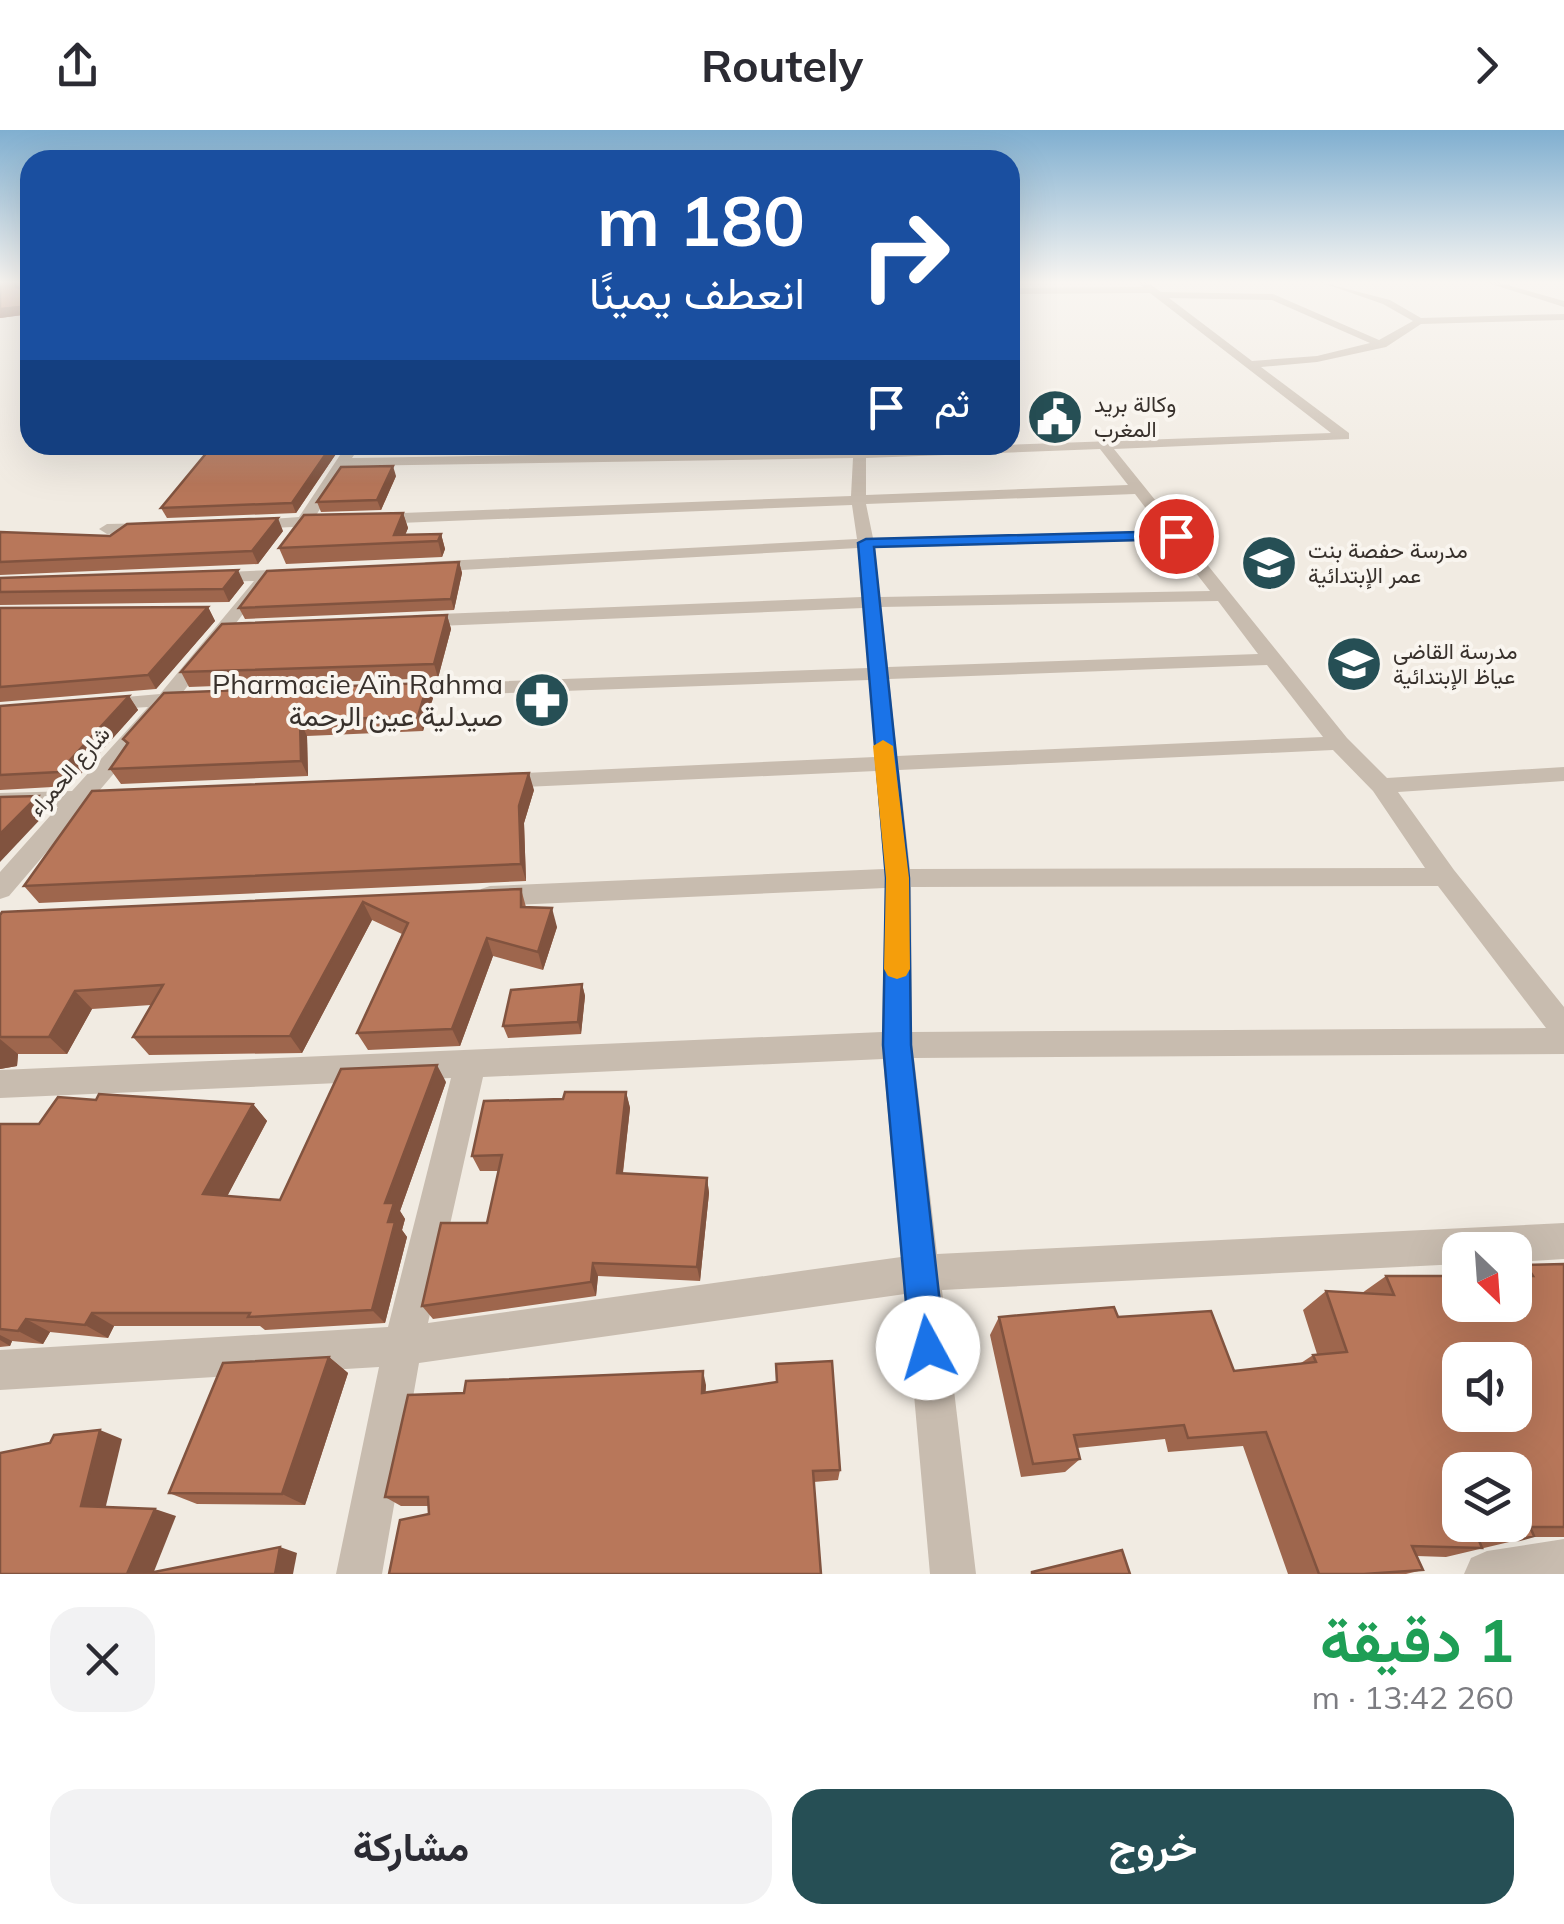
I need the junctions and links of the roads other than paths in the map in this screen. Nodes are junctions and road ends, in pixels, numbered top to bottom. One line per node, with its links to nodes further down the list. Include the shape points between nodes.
1 (1234, 349): 3 (street)
2 (1360, 349): 3 (street)
3 (1252, 364): 4 (street, via 1344,436)
4 (1104, 445): 5 (street); 8 (street)
5 (1020, 446)
6 (348, 455): 12 (street, شارع الحمراء)
7 (861, 455): 9 (street)
8 (1139, 489): 9 (street); 16 (street)
9 (858, 499): 10 (street); 17 (street)
10 (363, 520)
11 (343, 521): 12 (street)
12 (304, 522): 13 (street); 20 (street, شارع الحمراء)
13 (225, 525)
14 (166, 527): 15 (street)
15 (107, 529)
16 (1176, 536): 17 (street); 22 (street)
17 (866, 543): 18 (street); 23 (street)
18 (408, 568)
19 (308, 573): 20 (street)
20 (268, 576): 21 (street); 29 (street, شارع الحمراء)
21 (192, 578)
22 (1223, 596): 23 (street); 25 (street)
23 (872, 602): 24 (street); 26 (street)
24 (401, 622)
25 (1273, 659): 26 (street); 31 (street)
26 (878, 675): 27 (street); 32 (street)
27 (385, 691)
28 (207, 697): 29 (street)
29 (168, 698): 30 (street); 37 (street, شارع الحمراء)
30 (74, 706)
31 (1339, 743): 32 (street); 35 (street)
32 (884, 764): 34 (street); 39 (street)
33 (1564, 774): 35 (street)
34 (470, 782)
35 (1381, 786): 40 (street)
36 (154, 796): 37 (street)
37 (76, 800): 38 (street); 41 (street, شارع الحمراء)
38 (0, 801)
39 (898, 878): 40 (street); 42 (street); 45 (street)
40 (1445, 878): 43 (street)
41 (0, 889)
42 (459, 897)
43 (1564, 1029)
44 (1564, 1041): 45 (street)
45 (897, 1045): 46 (street); 49 (street)
46 (471, 1062): 47 (street); 50 (street)
47 (0, 1084)
48 (1564, 1241): 49 (street)
49 (919, 1273): 50 (street); 54 (street)
50 (403, 1346): 51 (street); 53 (street)
51 (0, 1370)
52 (1564, 1562): 55 (street)
53 (359, 1574)
54 (953, 1574)
55 (1487, 1574)

